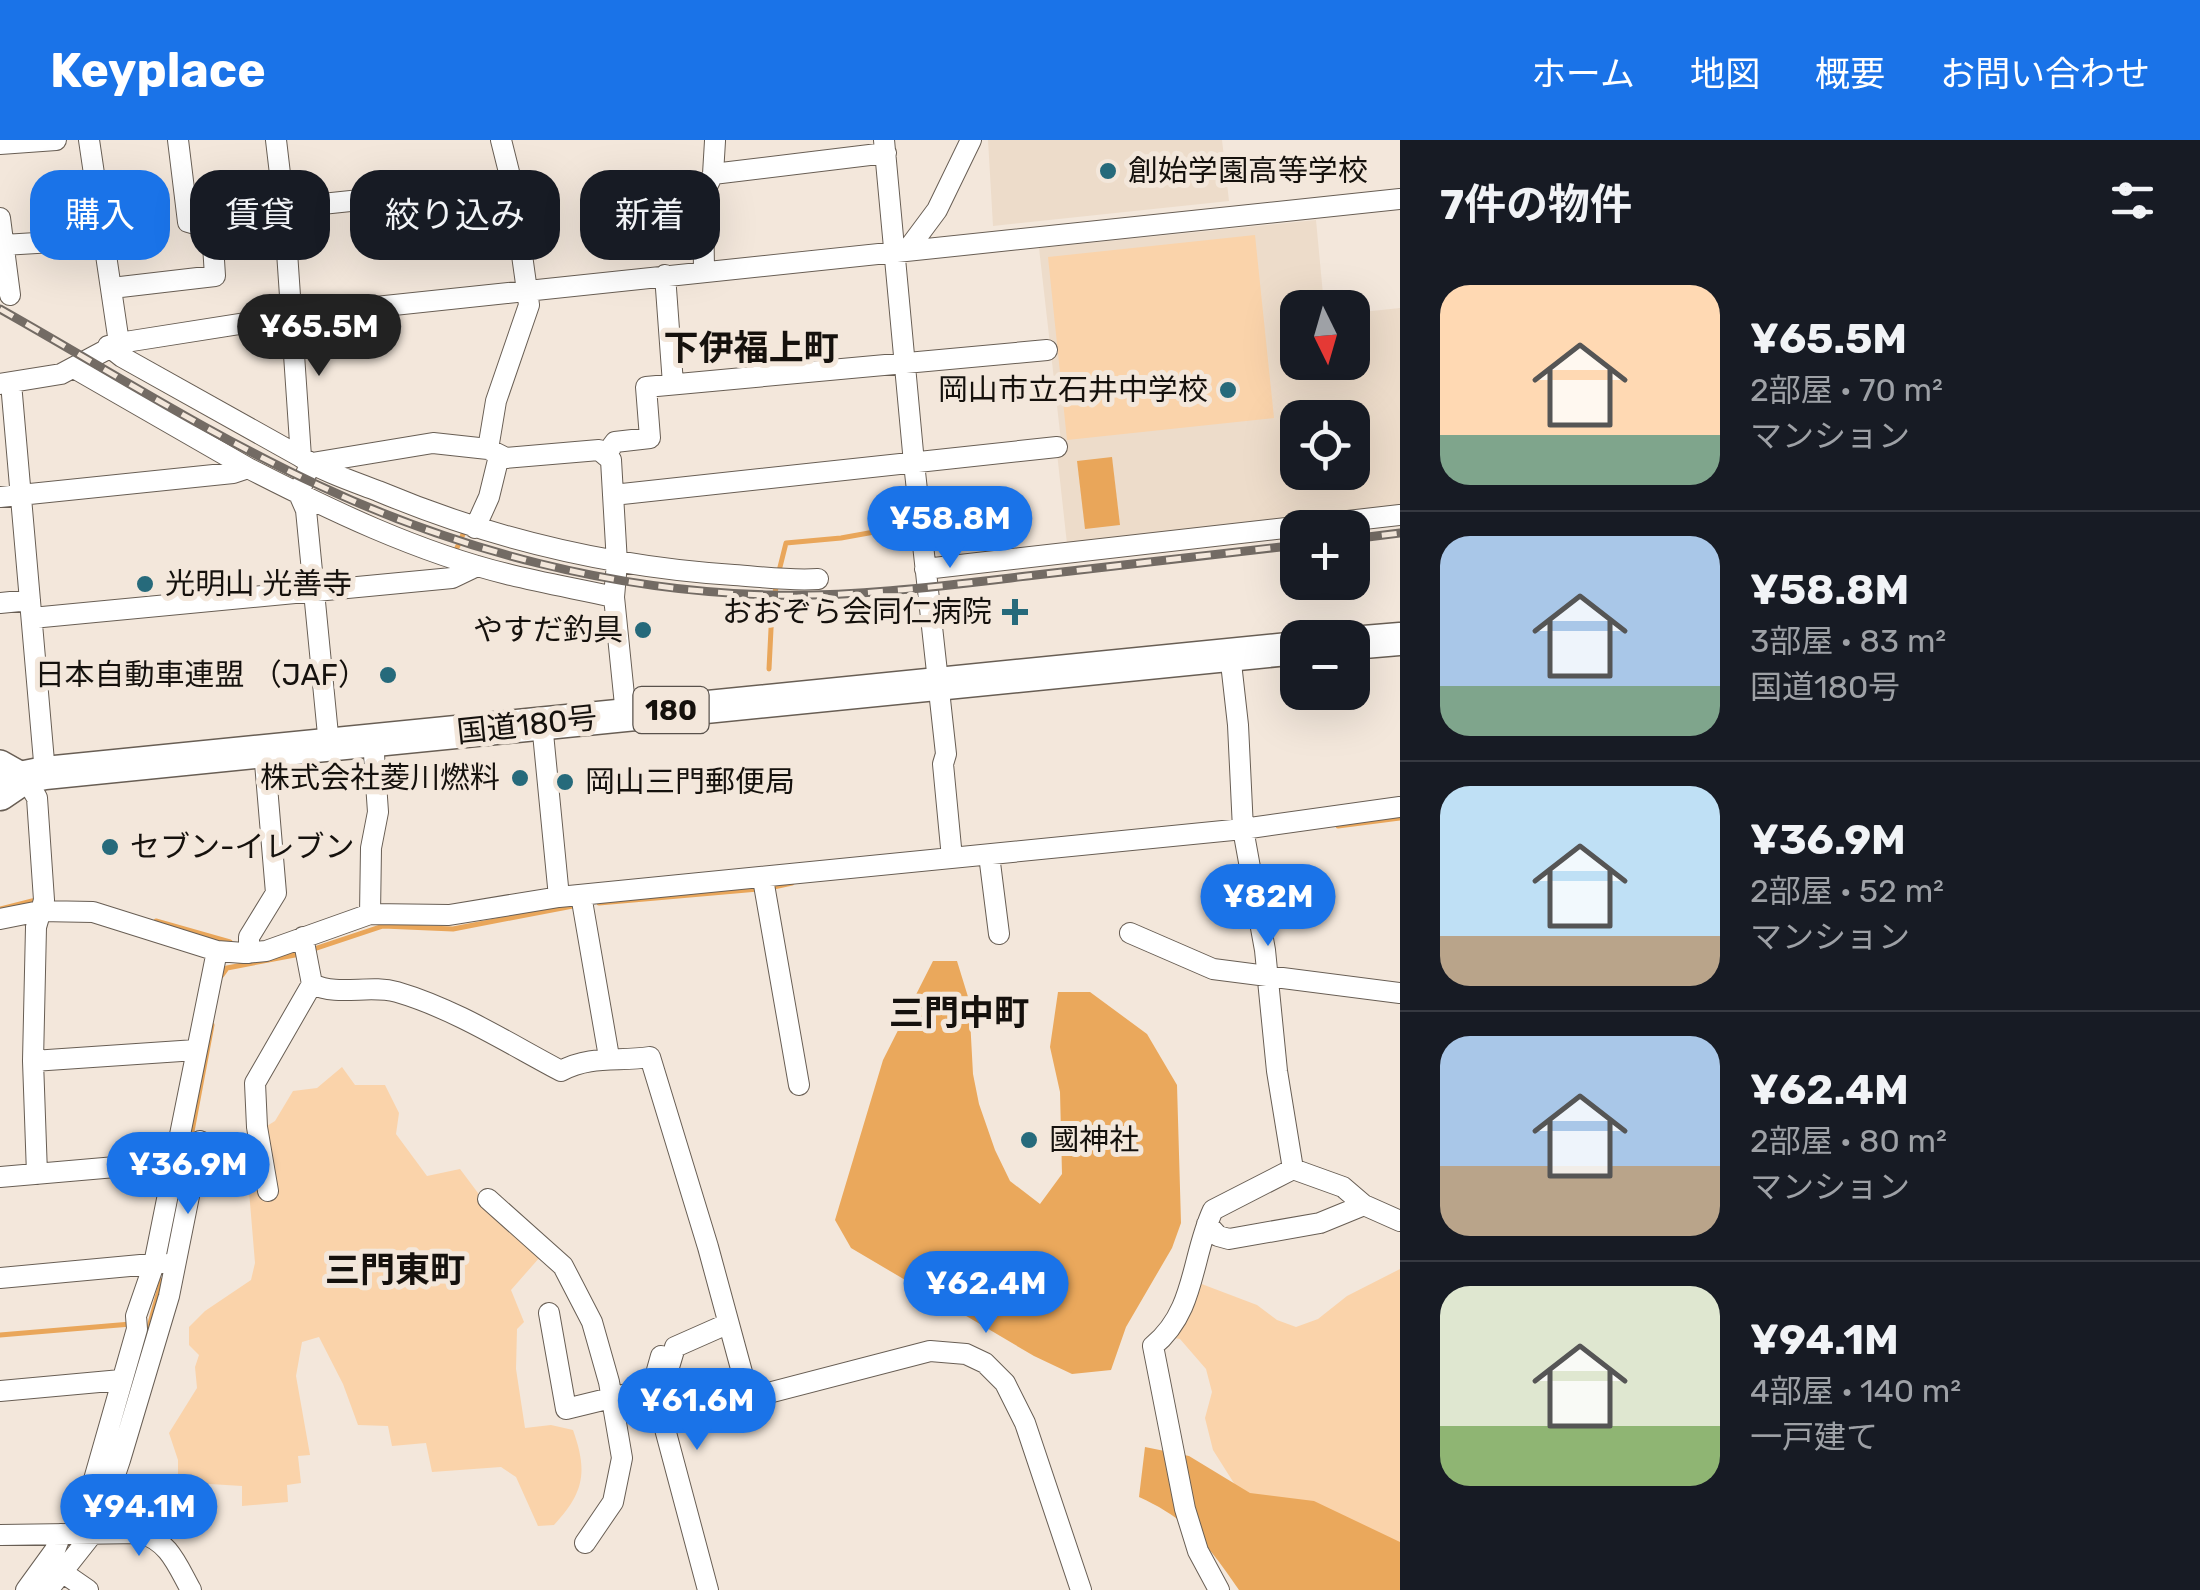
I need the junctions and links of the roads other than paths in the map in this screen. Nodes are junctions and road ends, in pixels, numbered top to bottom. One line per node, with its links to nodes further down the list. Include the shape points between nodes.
1 (56, 140): 8 (street)
2 (89, 140): 10 (street)
3 (178, 140): 26 (street, via 188,222 212,229 216,276)
4 (276, 140): 11 (street)
5 (501, 140): 12 (street)
6 (971, 140): 19 (street, via 937,210)
7 (716, 141): 13 (street)
8 (0, 144)
9 (885, 146): 14 (street); 19 (street)
10 (94, 170)
11 (280, 170)
12 (508, 170)
13 (712, 170)
14 (720, 173)
15 (1400, 200): 19 (street)
16 (0, 218): 18 (street)
17 (30, 244): 18 (street)
18 (3, 246): 28 (street)
19 (902, 250): 24 (street); 32 (street)
20 (107, 260): 26 (street)
21 (287, 260): 29 (street)
22 (523, 260): 27 (street)
23 (704, 260): 24 (street)
24 (704, 271): 25 (street)
25 (665, 275): 27 (street); 35 (street)
26 (112, 288): 30 (street)
27 (527, 290): 29 (street); 37 (street, via 496,401)
28 (10, 295)
29 (290, 316): 30 (street); 39 (street)
30 (114, 344): 33 (street); 39 (street, via 122,357)
31 (1047, 350): 32 (street)
32 (905, 365): 35 (street); 40 (street)
33 (74, 368): 34 (street); 41 (street)
34 (6, 384): 44 (street)
35 (674, 384): 38 (street, via 646,387 650,438 615,442)
36 (1058, 447): 40 (street)
37 (493, 452): 38 (street, via 506,458); 39 (street, via 433,444); 46 (street, via 489,497)
38 (606, 454): 43 (street)
39 (305, 460): 42 (street); 46 (street)
40 (914, 463): 43 (street); 49 (street)
41 (248, 468): 42 (street); 44 (street)
42 (300, 494): 48 (street); 51 (street)
43 (613, 495): 47 (street)
44 (10, 496): 54 (street)
45 (1400, 515): 49 (street)
46 (474, 528): 47 (street)
47 (616, 563): 50 (street); 52 (street)
48 (477, 566): 51 (street, via 452,578); 52 (street)
49 (925, 570): 59 (street)
50 (818, 579)
51 (314, 592): 54 (street); 63 (street)
52 (614, 597): 60 (street)
53 (0, 603): 54 (street)
54 (31, 609): 65 (street)
55 (1400, 638): 56 (highway)
56 (1370, 641)
57 (1280, 650): 58 (highway, 国道180号 / 180)
58 (1230, 654): 59 (highway, 国道180号 / 180); 67 (street)
59 (937, 684): 60 (highway, 国道180号 / 180); 68 (street)
60 (626, 714): 61 (highway, 国道180号 / 180)
61 (542, 723): 62 (highway, 国道180号 / 180); 71 (street)
62 (373, 740): 63 (highway, 国道180号 / 180); 74 (street, via 378,812)
63 (329, 745): 64 (highway, 国道180号 / 180)
64 (264, 751): 65 (highway, 国道180号 / 180); 79 (street, via 276,893)
65 (18, 776): 73 (street, via 37,798)
66 (1400, 807): 67 (street)
67 (1242, 828): 69 (street); 80 (street)
68 (952, 858): 69 (street); 70 (street)
69 (990, 861): 77 (street)
70 (765, 885): 72 (street); 86 (street)
71 (559, 897): 72 (street); 74 (street, via 450,915)
72 (582, 903): 84 (street)
73 (40, 911): 75 (street); 79 (street, via 93,912); 85 (street)
74 (370, 914): 78 (street)
75 (0, 919)
76 (1130, 933): 80 (street, via 1214,969)
77 (999, 934)
78 (305, 948): 79 (street); 81 (street)
79 (237, 953): 83 (street)
80 (1268, 974): 82 (street); 88 (street)
81 (312, 984): 84 (street, via 400,993 560,1071); 92 (street, via 256,1083)
82 (1400, 993)
83 (196, 1050): 85 (street); 90 (street)
84 (609, 1058): 100 (street, via 650,1057)
85 (33, 1061): 89 (street)
86 (798, 1085)
87 (200, 1141): 90 (street)
88 (1293, 1170): 94 (street, via 1343,1187); 96 (street, via 1218,1206)
89 (37, 1174): 90 (street); 91 (street)
90 (181, 1175): 97 (street)
91 (0, 1177)
92 (268, 1191)
93 (488, 1198): 104 (street, via 563,1266 592,1322)
94 (1364, 1205): 95 (street); 96 (street, via 1320,1224 1229,1240)
95 (1400, 1222)
96 (1207, 1224): 116 (street, via 1187,1300 1153,1346 1186,1509)
97 (166, 1263): 98 (street); 102 (street); 102 (street, via 137,1323)
98 (0, 1278)
99 (549, 1313): 104 (street, via 566,1409)
100 (727, 1324): 101 (street); 115 (street, via 749,1398 930,1351 966,1354 985,1364 1005,1383 1024,1423)
101 (676, 1346): 104 (street, via 659,1357 652,1388); 114 (street, via 665,1430)
102 (131, 1378): 103 (street); 105 (street); 106 (street, via 120,1460 96,1528)
103 (0, 1391)
104 (611, 1398): 108 (street, via 622,1458 613,1502)
105 (90, 1490)
106 (78, 1534): 107 (street); 109 (street); 110 (street, via 55,1550); 113 (street, via 155,1537)
107 (0, 1535)
108 (585, 1543)
109 (62, 1572): 111 (street); 112 (street)
110 (26, 1590)
111 (48, 1590)
112 (88, 1590)
113 (190, 1590)
114 (708, 1590)
115 (1080, 1590)
116 (1219, 1590)

